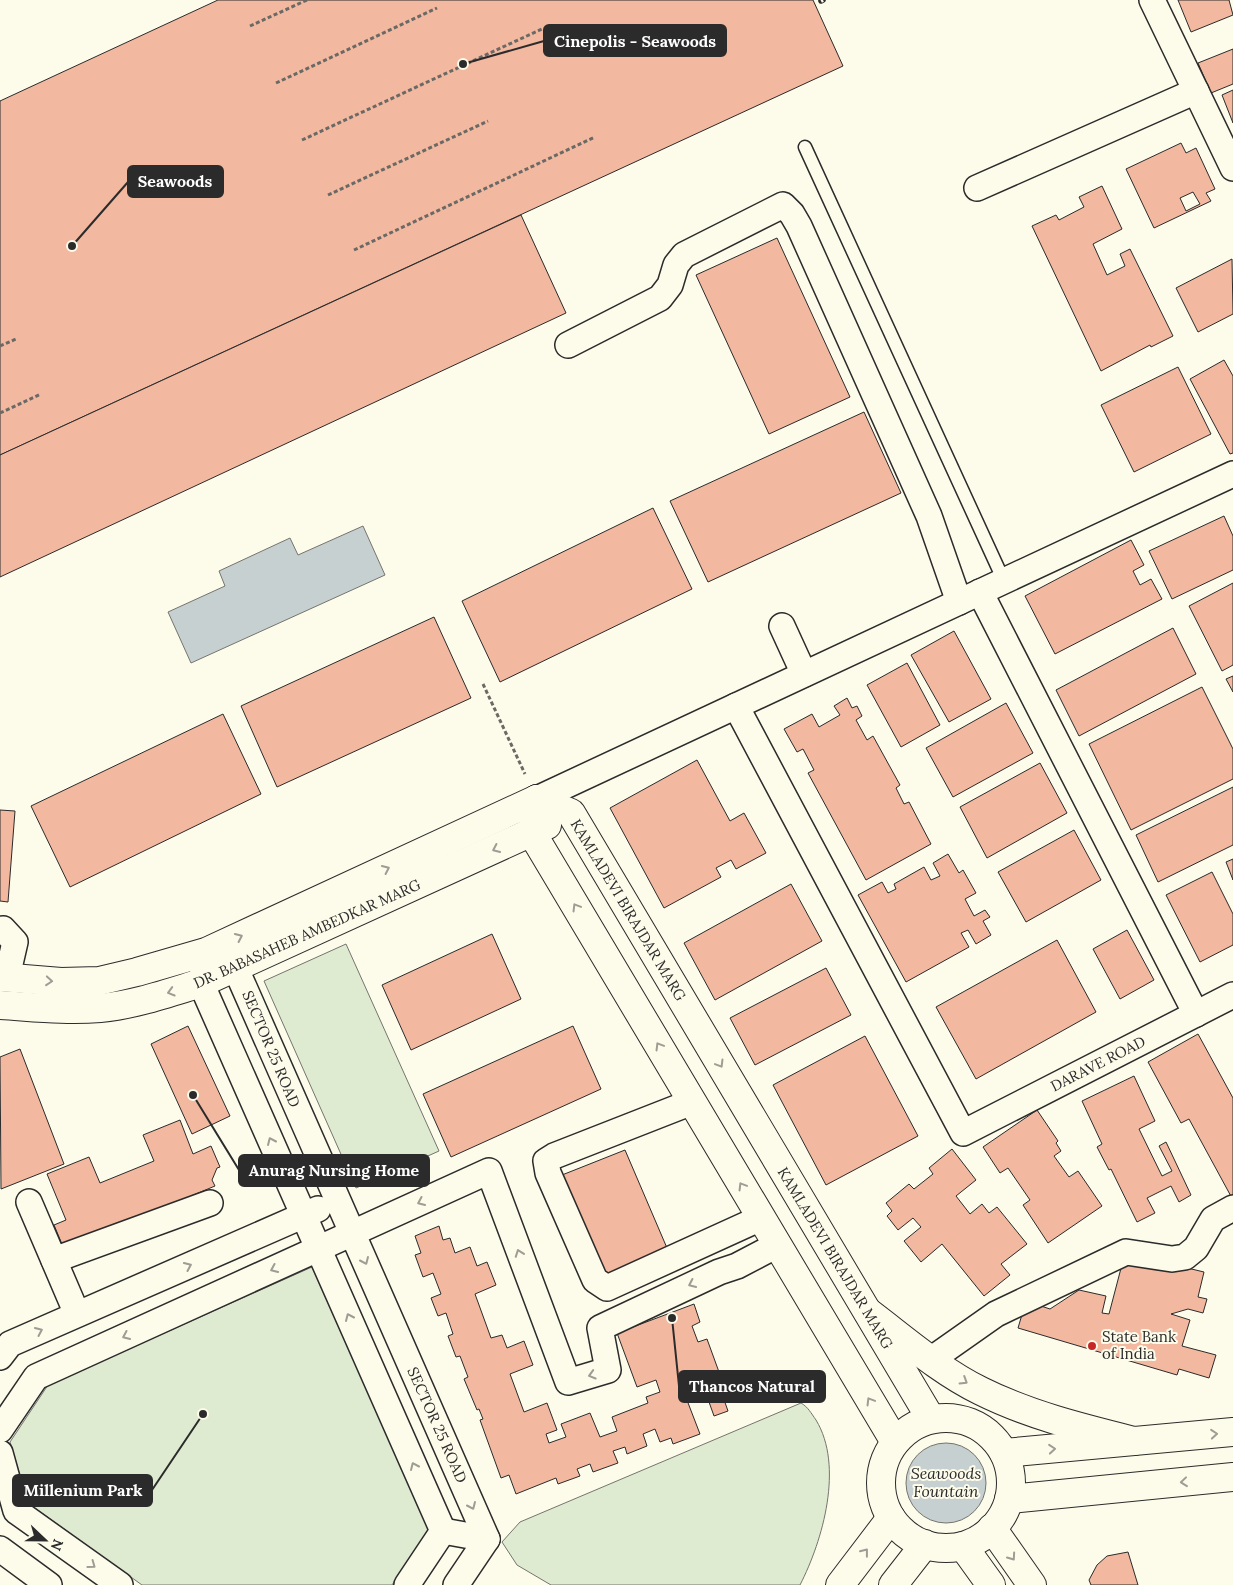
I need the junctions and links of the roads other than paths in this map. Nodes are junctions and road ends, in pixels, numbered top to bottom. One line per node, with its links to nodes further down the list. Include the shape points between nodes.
1 (1152, 0): 2 (street)
2 (1196, 91): 4 (street); 5 (street)
3 (805, 147): 8 (lane)
4 (1233, 168)
5 (977, 188)
6 (568, 345): 9 (street, via 660,298 684,255 783,205 799,226 929,516)
7 (1233, 474): 8 (street)
8 (1004, 581): 9 (street)
9 (970, 597): 11 (street); 24 (street)
10 (782, 626): 11 (street)
11 (804, 674): 12 (street)
12 (736, 706): 13 (street); 24 (street, DARAVE ROAD, via 963,1133)
13 (579, 780): 14 (street); 15 (street)
14 (537, 799): 15 (street, KAMLADEVI BIRAJDAR MARG); 16 (street); 18 (street, DR. BABASAHEB AMBEDKAR MARG, one-way to 14)
15 (571, 814): 16 (street, DR. BABASAHEB AMBEDKAR MARG); 36 (street, KAMLADEVI BIRAJDAR MARG, one-way to 36)
16 (532, 833): 19 (street, DR. BABASAHEB AMBEDKAR MARG, one-way to 19); 25 (street, one-way to 16)
17 (3, 929): 20 (street, via 15,942)
18 (206, 952): 19 (street); 20 (street, DR. BABASAHEB AMBEDKAR MARG, one-way to 18, via 62,982 99,981); 21 (street)
19 (236, 969): 21 (street, DR. BABASAHEB AMBEDKAR MARG); 26 (street, SECTOR 25 ROAD)
20 (4, 977)
21 (201, 983): 23 (street, DR. BABASAHEB AMBEDKAR MARG, one-way to 23, via 100,1008); 30 (street, one-way to 21)
22 (1233, 995): 24 (street, DARAVE ROAD)
23 (0, 1005)
24 (1196, 1014)
25 (692, 1102): 31 (street, one-way to 25); 31 (street, via 546,1161 548,1173 595,1280 607,1288)
26 (337, 1201): 30 (street); 32 (street, SECTOR 25 ROAD)
27 (29, 1202): 35 (street)
28 (210, 1203): 35 (street)
29 (1233, 1208): 39 (street, via 1213,1219 1196,1248 1185,1257 1172,1259 1126,1252 996,1314)
30 (304, 1215): 34 (street); 37 (street, one-way to 30)
31 (761, 1218): 33 (street)
32 (352, 1233): 33 (street, one-way to 32, via 600,1328 608,1370 568,1382 489,1171); 34 (street); 53 (street, SECTOR 25 ROAD, one-way to 53)
33 (777, 1245): 44 (street, one-way to 33)
34 (319, 1249): 41 (street, one-way to 41, via 36,1377); 52 (street, one-way to 34)
35 (54, 1260): 37 (street)
36 (868, 1312): 39 (street); 40 (street, KAMLADEVI BIRAJDAR MARG)
37 (77, 1314): 38 (street, one-way to 37, via 10,1344)
38 (0, 1357)
39 (932, 1360): 43 (street, one-way to 43, via 980,1391 1025,1410)
40 (931, 1419): 44 (street, via 912,1428); 46 (street, via 952,1418 973,1424 991,1436)
41 (0, 1430)
42 (1233, 1432): 43 (street, one-way to 42)
43 (1134, 1441): 46 (street, one-way to 43)
44 (895, 1442): 50 (street, via 882,1472 881,1488)
45 (0, 1453): 48 (street)
46 (1004, 1453): 49 (street, via 1011,1484)
47 (1233, 1477): 49 (street, one-way to 49)
48 (4, 1478): 58 (street, one-way to 58, via 16,1511)
49 (1009, 1499): 51 (street)
50 (891, 1518): 54 (street, via 900,1529); 61 (street, one-way to 50)
51 (992, 1528): 55 (street); 64 (street, one-way to 64)
52 (443, 1531): 53 (street); 59 (street)
53 (487, 1539): 60 (street)
54 (925, 1544): 55 (street, via 944,1548); 62 (street)
55 (963, 1546): 63 (street)
56 (0, 1549): 57 (street)
57 (49, 1585)
58 (120, 1585)
59 (407, 1585)
60 (456, 1585)
61 (840, 1585)
62 (893, 1585)
63 (990, 1585)
64 (1032, 1585)

